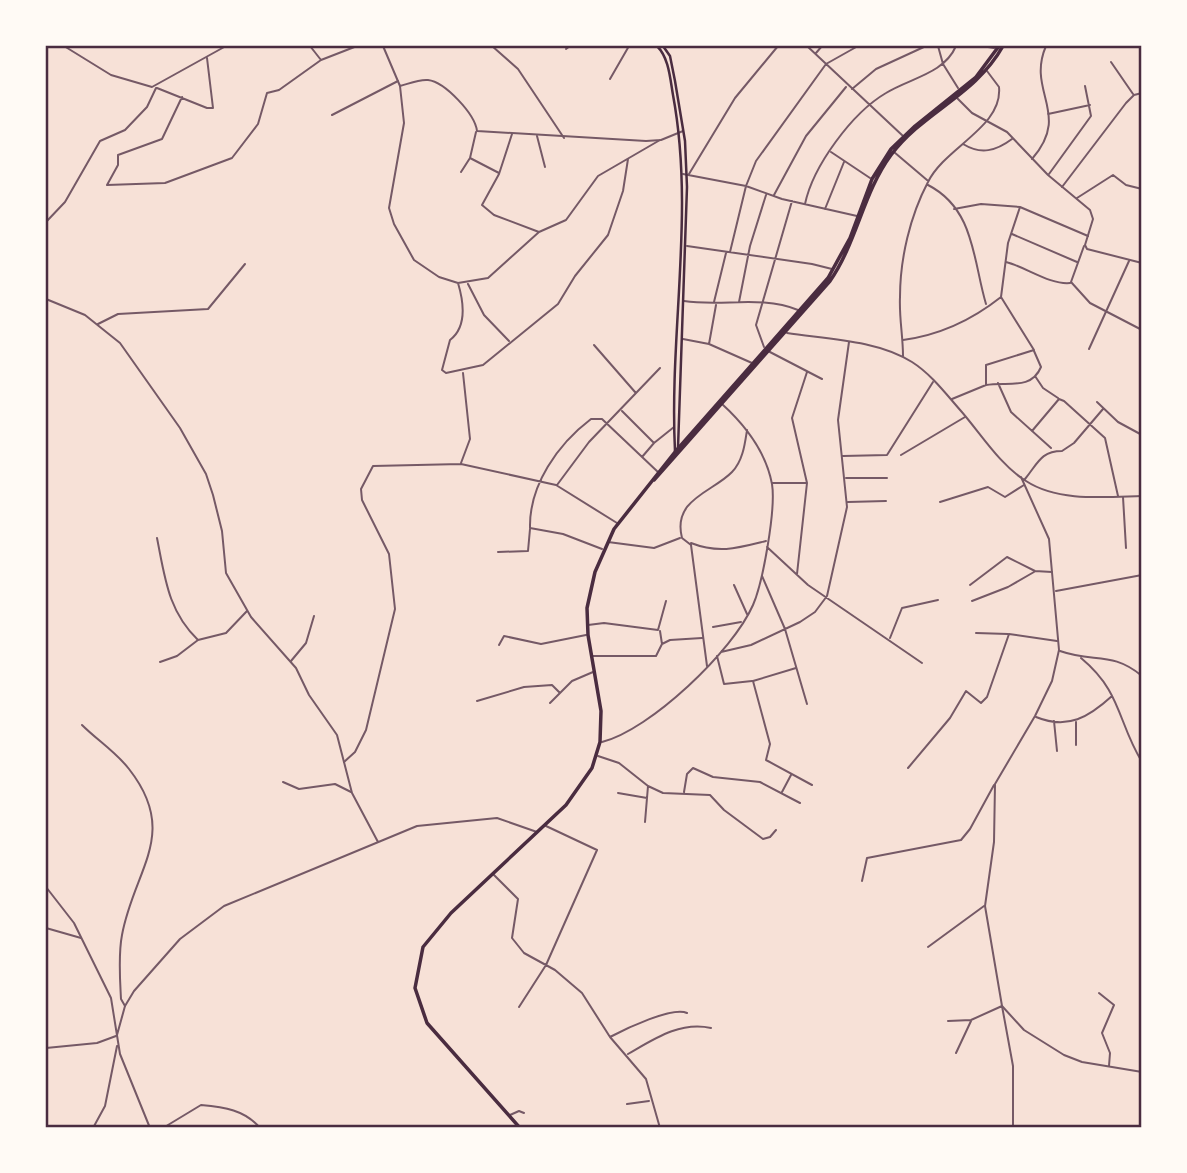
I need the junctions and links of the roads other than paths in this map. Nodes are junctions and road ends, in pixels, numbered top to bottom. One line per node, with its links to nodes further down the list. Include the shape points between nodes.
1 (64, 46): 35 (street, via 111,75)
2 (226, 46): 24 (street)
3 (310, 46): 25 (street)
4 (358, 46): 25 (street)
5 (383, 46): 31 (street)
6 (492, 46): 52 (street, via 518,68)
7 (570, 46): 22 (street)
8 (629, 46): 30 (street)
9 (657, 46): 19 (main road)
10 (778, 46): 66 (street, via 735,98)
11 (807, 46): 23 (street)
12 (822, 46): 23 (street)
13 (858, 46): 27 (street)
14 (926, 46): 37 (street, via 876,69)
15 (938, 46): 28 (street)
16 (962, 46): 20 (street)
17 (982, 46): 21 (street)
18 (1046, 46): 45 (street, via 1041,68)
19 (663, 47): 49 (main road)
20 (956, 47): 28 (street)
21 (999, 48): 29 (highway); 38 (highway)
22 (566, 49)
23 (815, 54): 27 (street)
24 (207, 57): 35 (street); 41 (street, via 213,108)
25 (321, 60): 41 (street, via 279,90 267,93 258,124 232,158 165,183 107,185 118,155 162,139)
26 (1111, 62): 40 (street)
27 (826, 64): 33 (street); 70 (street, via 756,161)
28 (943, 64): 38 (street); 44 (street, via 888,91)
29 (987, 71): 38 (highway); 47 (street, via 998,82 1000,94)
30 (610, 79)
31 (398, 81): 32 (street); 46 (street)
32 (400, 86): 48 (street, via 424,80 436,83 473,117); 98 (street, via 404,123 389,212 417,263)
33 (847, 86): 37 (street); 74 (street, via 806,136)
34 (1084, 86): 43 (street)
35 (152, 87): 36 (street)
36 (156, 88): 41 (street); 82 (street, via 147,107 125,130 100,141 65,202)
37 (852, 89): 44 (street)
38 (961, 93): 42 (highway)
39 (1142, 93): 40 (street)
40 (1133, 95): 71 (street)
41 (182, 97)
42 (956, 98): 47 (street); 53 (highway)
43 (1091, 104): 45 (street); 67 (street, via 1090,118)
44 (869, 106): 53 (street); 57 (street)
45 (1048, 114): 61 (street, via 1049,134)
46 (332, 115)
47 (988, 122): 54 (street); 56 (street)
48 (477, 131): 50 (street); 59 (street)
49 (682, 132): 55 (street); 66 (main road)
50 (512, 134): 51 (street); 65 (street)
51 (537, 136): 52 (street); 63 (street)
52 (564, 138): 55 (street)
53 (904, 138): 58 (highway); 68 (highway)
54 (1013, 138): 56 (street, via 986,151); 61 (street)
55 (661, 140): 60 (street)
56 (961, 143): 69 (street)
57 (830, 152): 62 (street); 77 (street)
58 (894, 152): 69 (street); 81 (highway)
59 (470, 158): 64 (street); 65 (street)
60 (628, 158): 83 (street, via 598,176 566,220); 115 (street, via 608,235 558,304)
61 (1032, 159): 67 (street)
62 (844, 162): 68 (street); 80 (street)
63 (545, 167)
64 (461, 172)
65 (499, 173): 83 (street, via 483,207)
66 (686, 174): 70 (street); 87 (main road); 109 (main road)
67 (1048, 175): 71 (street)
68 (872, 179): 81 (highway)
69 (927, 183): 79 (street); 114 (street, via 913,220 902,274)
70 (746, 186): 73 (street); 88 (street)
71 (1062, 187): 75 (street)
72 (1142, 189): 75 (street, via 1113,175)
73 (766, 194): 74 (street); 89 (street)
74 (774, 196): 76 (street)
75 (1076, 199): 85 (street, via 1092,213)
76 (792, 201): 77 (street); 90 (street)
77 (805, 204): 80 (street)
78 (1020, 207): 79 (street, via 973,204); 84 (street); 85 (street)
79 (954, 209): 106 (street, via 974,245)
80 (825, 210): 81 (street)
81 (859, 217): 96 (highway)
82 (46, 222)
83 (539, 233): 99 (street, via 488,278)
84 (1011, 233): 92 (street); 93 (street)
85 (1088, 236): 86 (street)
86 (1085, 245): 91 (street, via 1091,251); 93 (street)
87 (686, 246): 88 (street); 102 (main road)
88 (728, 252): 89 (street); 105 (street)
89 (748, 256): 90 (street); 104 (street)
90 (774, 259): 96 (street); 103 (street)
91 (1129, 260): 94 (street); 108 (street)
92 (1005, 262): 97 (street, via 1058,283); 100 (street)
93 (1077, 262): 97 (street)
94 (1142, 263)
95 (245, 264): 110 (street, via 208,309 118,314)
96 (834, 272): 107 (highway)
97 (1071, 282): 108 (street)
98 (458, 283): 99 (street); 126 (street, via 465,314 456,336 450,339 442,370)
99 (467, 283): 115 (street, via 484,315)
100 (1001, 297): 106 (street); 121 (street)
101 (46, 299): 110 (street)
102 (684, 300): 105 (street); 109 (main road)
103 (764, 301): 104 (street); 107 (street); 120 (street, via 756,325)
104 (739, 303): 105 (street)
105 (715, 304): 117 (street)
106 (987, 306): 114 (street, via 939,333)
107 (800, 312): 111 (highway)
108 (1105, 312): 112 (street); 119 (street)
109 (681, 319): 113 (main road); 130 (main road)
110 (98, 324): 191 (street, via 132,358 206,474 222,531 226,573)
111 (783, 330): 116 (street); 120 (highway)
112 (1142, 330)
113 (682, 339): 117 (street); 130 (main road)
114 (902, 340): 122 (street)
115 (510, 342): 126 (street, via 483,365)
116 (849, 342): 122 (street); 151 (street, via 838,419)
117 (709, 344): 123 (street)
118 (594, 345): 133 (street)
119 (1088, 349)
120 (766, 350): 123 (highway); 125 (street); 137 (highway)
121 (1034, 350): 127 (street, via 1041,367); 132 (street, via 986,365)
122 (903, 357): 129 (street)
123 (752, 363): 137 (highway)
124 (660, 368): 133 (street)
125 (808, 371): 128 (street); 160 (street, via 792,418)
126 (462, 372): 153 (street, via 470,439)
127 (1035, 376): 131 (street, via 1017,385); 134 (street)
128 (822, 379)
129 (934, 381): 135 (street); 151 (street, via 887,455)
130 (678, 383): 143 (main road); 149 (main road)
131 (998, 383): 132 (street); 145 (street, via 1011,412)
132 (986, 385): 135 (street)
133 (636, 392): 139 (street)
134 (1059, 399): 141 (street); 145 (street)
135 (951, 400): 140 (street)
136 (1097, 402): 138 (street)
137 (721, 403): 144 (street); 149 (highway)
138 (1103, 409): 141 (street); 146 (street)
139 (621, 411): 142 (street); 147 (street)
140 (966, 416): 150 (street); 157 (street)
141 (1091, 423): 148 (street, via 1062,451); 162 (street, via 1105,439)
142 (607, 425): 152 (street); 158 (street, via 596,418 584,424 558,451); 161 (street)
143 (675, 427): 147 (street); 149 (main road)
144 (747, 429): 159 (street); 171 (street, via 738,463 695,497 682,518)
145 (1032, 431): 148 (street)
146 (1142, 435)
147 (654, 443): 152 (street)
148 (1051, 450): 157 (street)
149 (677, 453): 154 (highway)
150 (901, 455)
151 (843, 456): 155 (street)
152 (642, 457): 154 (street)
153 (461, 464): 158 (street); 234 (street, via 379,464 369,469 364,479 362,500 389,554 395,609 366,730)
154 (659, 474): 168 (highway)
155 (846, 478): 156 (street); 166 (street)
156 (887, 478)
157 (1023, 481): 162 (street, via 1068,495); 167 (street, via 1005,497 988,487); 180 (street, via 1049,540)
158 (541, 482): 161 (street); 169 (street)
159 (772, 483): 160 (street); 172 (street)
160 (807, 483): 182 (street)
161 (556, 485): 168 (street)
162 (1118, 496): 163 (street)
163 (1123, 496): 164 (street); 176 (street)
164 (1142, 496)
165 (886, 501): 166 (street)
166 (847, 502): 187 (street)
167 (940, 502)
168 (617, 524): 173 (highway)
169 (530, 528): 177 (street, via 563,534); 178 (street, via 528,551)
170 (157, 538): 204 (street, via 168,597)
171 (682, 538): 173 (street, via 654,548); 174 (street)
172 (766, 541): 174 (street, via 726,551); 175 (street)
173 (607, 542): 177 (highway)
174 (690, 542): 202 (street)
175 (766, 546): 181 (street); 182 (street)
176 (1126, 548)
177 (603, 550): 195 (highway, via 593,580)
178 (498, 552)
179 (1035, 571): 180 (street); 185 (street, via 1007,557); 190 (street)
180 (1053, 572): 186 (street)
181 (762, 575): 192 (street); 198 (street)
182 (797, 575): 187 (street)
183 (1142, 575): 186 (street)
184 (734, 585): 192 (street)
185 (970, 585)
186 (1056, 591): 205 (street)
187 (827, 596): 198 (street, via 815,612); 203 (street)
188 (938, 600): 203 (street, via 902,608)
189 (666, 601): 197 (street)
190 (972, 601)
191 (247, 610): 204 (street, via 226,634); 214 (street)
192 (748, 615): 194 (street)
193 (314, 616): 214 (street, via 306,643)
194 (742, 622): 196 (street); 209 (street)
195 (587, 625): 197 (street); 201 (highway)
196 (713, 627)
197 (660, 629): 206 (street)
198 (785, 629): 209 (street, via 751,645); 217 (street)
199 (976, 633): 200 (street)
200 (1009, 634): 205 (street); 236 (street, via 987,697 981,703 966,691)
201 (587, 635): 207 (street, via 541,644 504,636); 210 (highway)
202 (702, 638): 206 (street); 216 (street)
203 (889, 639): 215 (street)
204 (198, 640): 213 (street)
205 (1058, 641): 208 (street)
206 (662, 644): 210 (street, via 659,655 650,657)
207 (499, 645)
208 (1059, 650): 212 (street); 226 (street, via 1052,681)
209 (720, 652): 211 (street)
210 (590, 656): 218 (highway)
211 (717, 656): 216 (street); 220 (street, via 724,684)
212 (1081, 658): 219 (street, via 1119,660); 222 (street, via 1103,678)
213 (160, 662)
214 (291, 662): 234 (street, via 337,735)
215 (922, 663)
216 (707, 666): 230 (street, via 664,708 615,738)
217 (796, 668): 220 (street); 225 (street)
218 (594, 672): 221 (street); 230 (highway, via 601,711)
219 (1142, 676)
220 (753, 681): 237 (street, via 769,737 766,760)
221 (559, 692): 223 (street, via 552,685 524,687); 224 (street)
222 (1113, 695): 228 (street, via 1094,714); 235 (street)
223 (477, 701)
224 (550, 703)
225 (807, 704)
226 (1035, 716): 227 (street); 239 (street)
227 (1054, 720): 228 (street); 232 (street)
228 (1076, 722): 231 (street)
229 (82, 725): 262 (street, via 128,768 154,820 122,935 121,999)
230 (600, 742): 233 (highway)
231 (1076, 745)
232 (1057, 751)
233 (597, 755): 241 (street, via 619,763); 249 (highway, via 584,783)
234 (344, 762): 243 (street)
235 (1142, 762)
236 (908, 768)
237 (791, 775): 240 (street); 242 (street)
238 (283, 782): 243 (street, via 299,789 335,784)
239 (995, 784): 254 (street, via 961,840 867,858); 256 (street, via 994,842)
240 (812, 785)
241 (648, 786): 245 (street, via 663,793); 246 (street)
242 (781, 792): 245 (street, via 754,781 713,777 693,768 687,774); 247 (street)
243 (352, 793): 252 (street)
244 (618, 793): 246 (street)
245 (684, 794): 250 (street, via 714,797 763,839)
246 (647, 798): 248 (street)
247 (800, 803)
248 (645, 822)
249 (545, 825): 251 (highway); 260 (street, via 597,850)
250 (776, 830)
251 (538, 832): 252 (street, via 508,820 477,819 417,826); 253 (highway)
252 (378, 842): 262 (street, via 215,912 173,947)
253 (492, 874): 260 (street, via 516,895 512,938 524,953); 280 (highway, via 429,936 415,978 417,1000 427,1023)
254 (862, 881)
255 (46, 887): 258 (street)
256 (985, 906): 259 (street); 263 (street)
257 (46, 928): 258 (street)
258 (81, 938): 269 (street, via 113,1001)
259 (928, 947)
260 (546, 965): 264 (street); 270 (street, via 578,988)
261 (1099, 993): 275 (street, via 1114,1005 1102,1033)
262 (125, 1006): 269 (street)
263 (1002, 1006): 266 (street); 275 (street, via 1024,1030 1064,1055); 287 (street, via 1013,1066)
264 (519, 1007)
265 (687, 1013): 270 (street, via 640,1022)
266 (971, 1020): 267 (street); 273 (street)
267 (948, 1021)
268 (711, 1028): 274 (street, via 689,1026)
269 (117, 1035): 271 (street); 272 (street, via 97,1043)
270 (610, 1037): 274 (street)
271 (118, 1042): 281 (street, via 105,1106); 282 (street)
272 (46, 1048)
273 (956, 1053)
274 (628, 1054): 277 (street, via 646,1079)
275 (1110, 1066): 276 (street)
276 (1142, 1072)
277 (651, 1099): 278 (street); 286 (street)
278 (627, 1104)
279 (524, 1113): 280 (street)
280 (510, 1116): 285 (highway)
281 (93, 1128)
282 (150, 1128)
283 (163, 1128): 284 (street, via 201,1105 237,1111)
284 (260, 1128)
285 (520, 1128)
286 (660, 1128)
287 (1013, 1128)

